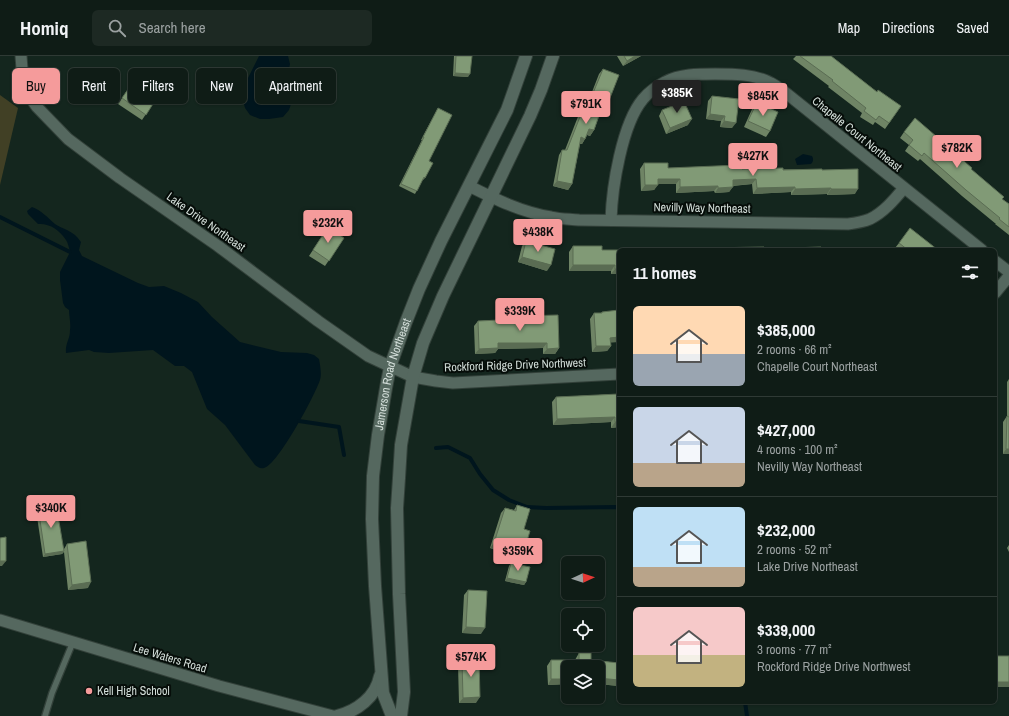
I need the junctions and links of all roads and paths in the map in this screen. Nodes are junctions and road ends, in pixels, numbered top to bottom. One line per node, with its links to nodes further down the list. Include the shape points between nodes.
1 (21, 56): 13 (street, Lake Drive Northeast, via 27,93 68,139 330,330 368,356)
2 (526, 56): 4 (street, Jamerson Road Northeast, via 507,110)
3 (553, 56): 6 (street, Jamerson Road Northeast, via 530,116)
4 (469, 186): 6 (street, Nevilly Way Northeast); 13 (street, Jamerson Road Northeast, via 419,289)
5 (904, 188): 7 (street, Nevilly Way Northeast, via 882,212 870,219 848,224); 7 (street, Chapelle Court Northeast, via 772,83 740,74 697,74 665,81 643,99 627,131 618,165 611,204); 8 (street, Chapelle Court Northeast)
6 (491, 197): 7 (street, Nevilly Way Northeast, via 530,213 579,220); 15 (street, Jamerson Road Northeast, via 437,309)
7 (611, 220)
8 (979, 248)
9 (997, 263): 10 (street)
10 (1009, 272)
11 (1009, 276): 12 (street)
12 (997, 291)
13 (390, 367): 15 (street, Lake Drive Northeast); 18 (street, Jamerson Road Northeast, via 373,476 372,519)
14 (617, 374): 15 (street, Rockford Ridge Drive Northwest, via 453,383)
15 (413, 377): 23 (street, Jamerson Road Northeast, via 398,478 399,594 404,692)
16 (0, 620): 17 (street, Lee Waters Road)
17 (73, 642): 19 (lane); 20 (street, Lee Waters Road, via 219,686)
18 (381, 671): 21 (street, via 376,689 370,697 357,708); 22 (street, Jamerson Road Northeast, via 383,693)
19 (45, 716)
20 (333, 716)
21 (337, 716)
22 (392, 716)
23 (401, 716)

